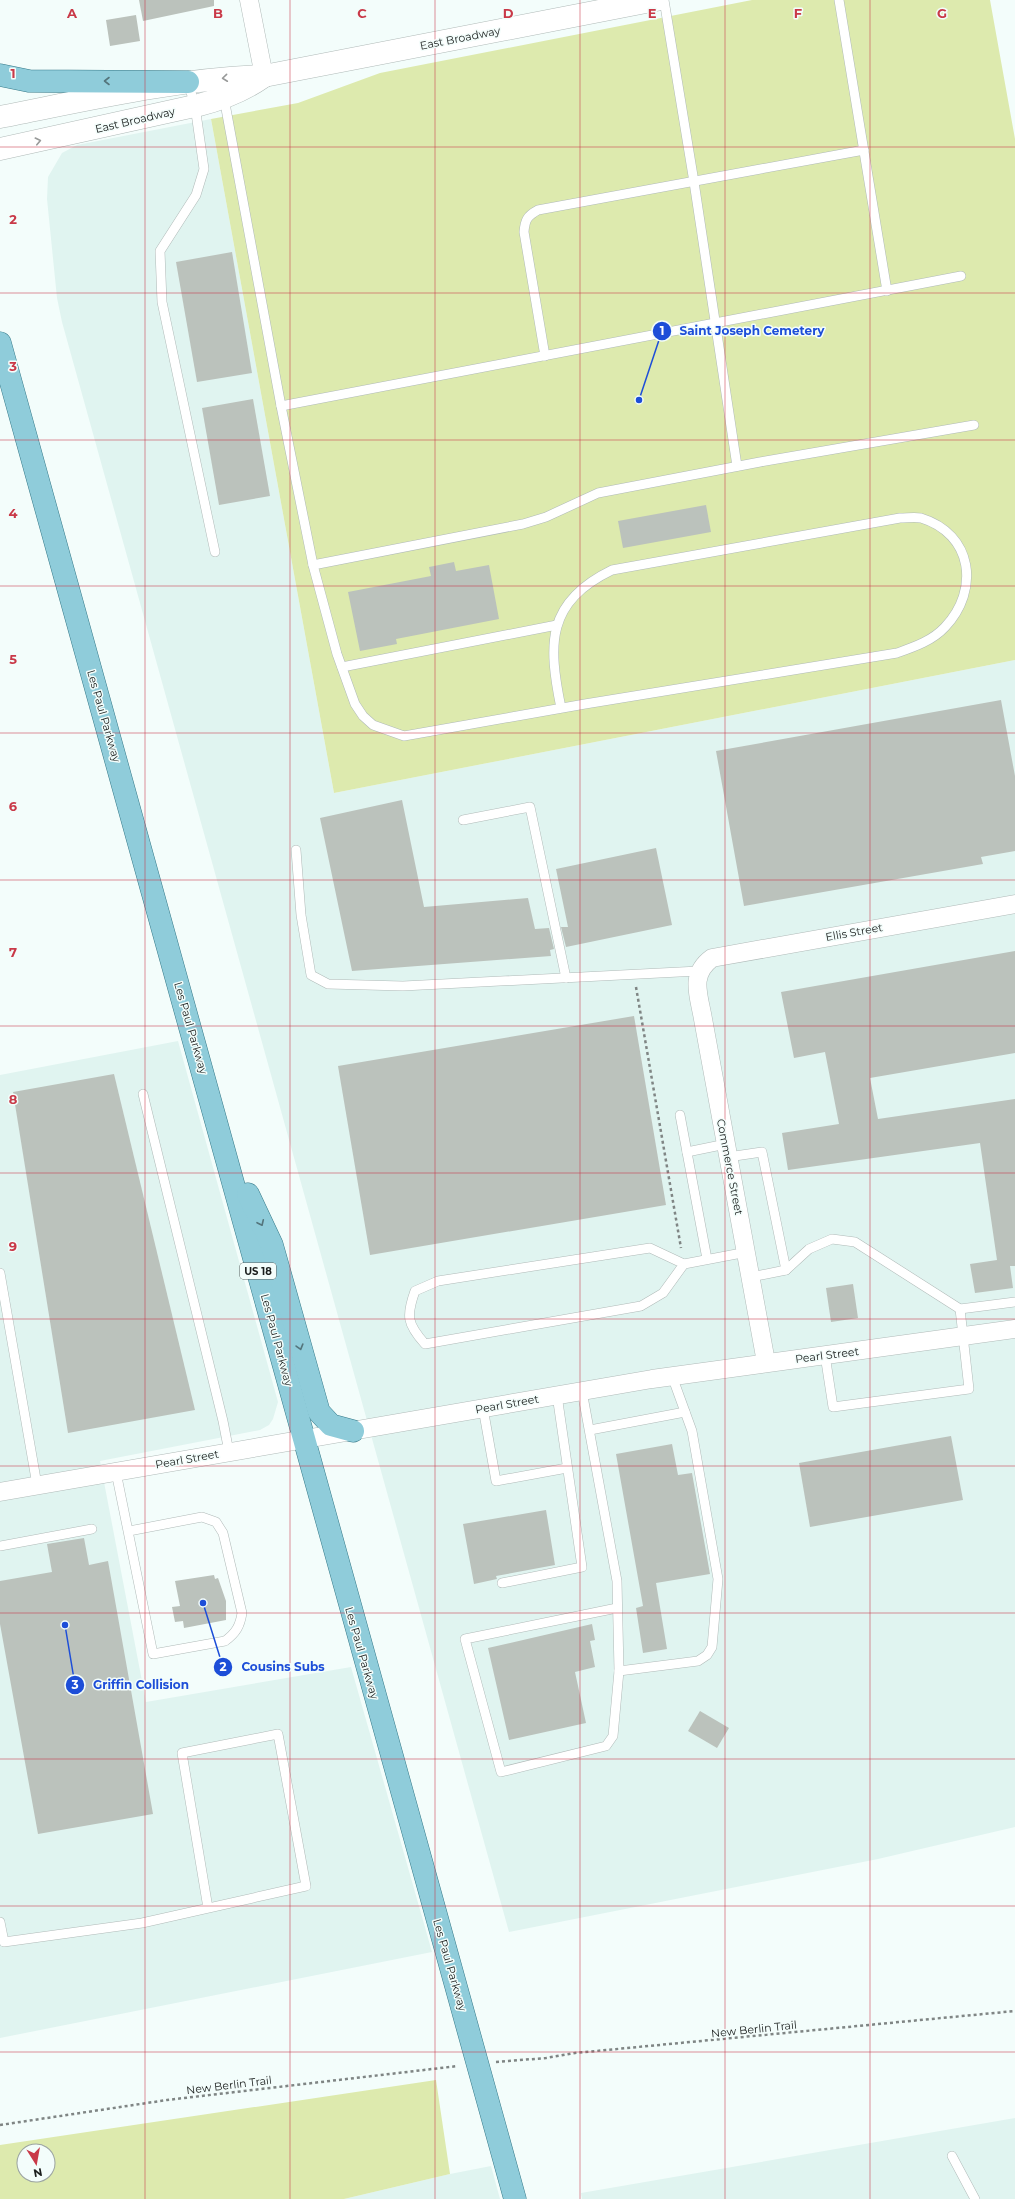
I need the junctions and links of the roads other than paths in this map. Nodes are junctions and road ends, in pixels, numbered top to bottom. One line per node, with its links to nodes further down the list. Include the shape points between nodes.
1 (249, 0): 6 (street)
2 (656, 0): 6 (main road, East Broadway)
3 (664, 0): 13 (lane)
4 (839, 0): 12 (lane)
5 (0, 75): 7 (main road, one-way to 5, via 29,81)
6 (264, 76): 7 (main road, East Broadway, one-way to 7); 8 (main road, East Broadway, via 248,88)
7 (188, 82): 9 (lane); 10 (main road, East Broadway)
8 (224, 98): 9 (main road, East Broadway); 19 (lane)
9 (195, 106): 11 (main road, East Broadway, one-way to 9); 22 (lane, via 204,170 196,195 160,251 162,302)
10 (0, 117)
11 (0, 149)
12 (864, 150): 13 (lane); 15 (lane)
13 (694, 182): 16 (lane); 18 (lane, via 538,210 528,215 524,222 524,232)
14 (961, 276): 15 (lane)
15 (887, 291): 16 (lane)
16 (716, 324): 18 (lane); 21 (lane)
17 (0, 343): 34 (main road, Les Paul Parkway / US 18)
18 (545, 356): 19 (lane)
19 (281, 406): 23 (lane)
20 (974, 425): 21 (lane)
21 (737, 466): 23 (lane, via 598,493 546,517 523,524)
22 (215, 552)
23 (313, 565): 25 (lane)
24 (557, 625): 25 (lane); 26 (lane, via 553,660); 26 (lane, via 566,607 579,591 612,570 877,520 920,518 941,527 958,543 967,563 967,586 960,607 945,628 924,643 897,653)
25 (342, 667): 26 (lane, via 355,704 363,716 373,725 404,736)
26 (561, 708)
27 (463, 820): 31 (lane, via 530,807)
28 (296, 850): 31 (lane, via 301,915 311,975 328,984 403,986)
29 (1015, 904): 30 (street, Ellis Street, via 712,958 703,964)
30 (699, 971): 31 (lane); 35 (street, Commerce Street, via 698,989)
31 (566, 978)
32 (143, 1094): 57 (lane)
33 (680, 1115): 36 (lane)
34 (221, 1137): 55 (main road, one-way to 55, via 272,1245 319,1412 331,1425); 56 (main road, Les Paul Parkway / US 18)
35 (727, 1150): 36 (lane); 37 (street, Commerce Street); 40 (lane, via 762,1152)
36 (687, 1152): 38 (lane)
37 (747, 1252): 38 (lane); 42 (street, Commerce Street)
38 (707, 1260): 39 (lane)
39 (684, 1264): 39 (lane, via 663,1293 641,1306 425,1344 413,1331 408,1310 415,1291 438,1280 650,1248)
40 (786, 1270): 42 (lane); 44 (lane, via 809,1249 832,1240 854,1242)
41 (0, 1273): 60 (lane)
42 (752, 1277): 48 (street, Commerce Street)
43 (1015, 1302): 44 (lane)
44 (960, 1309): 46 (lane)
45 (1015, 1329): 46 (street, Pearl Street)
46 (964, 1336): 47 (street, Pearl Street); 47 (lane, via 969,1388 961,1390 833,1407)
47 (825, 1355): 48 (street, Pearl Street)
48 (766, 1362): 49 (street, Pearl Street)
49 (672, 1376): 50 (street, Pearl Street); 53 (lane)
50 (582, 1391): 51 (street, Pearl Street); 54 (lane)
51 (556, 1395): 52 (street, Pearl Street); 58 (lane)
52 (483, 1408): 55 (street, Pearl Street); 58 (lane, via 496,1481)
53 (685, 1412): 54 (lane); 67 (lane, via 692,1431 718,1579 712,1648 698,1661)
54 (590, 1430): 66 (lane, via 617,1581)
55 (353, 1431): 56 (street, Pearl Street)
56 (302, 1439): 57 (street, Pearl Street); 71 (main road, Les Paul Parkway / US 18)
57 (229, 1452): 59 (street, Pearl Street)
58 (567, 1468): 65 (lane, via 582,1567)
59 (116, 1472): 60 (street, Pearl Street); 63 (lane)
60 (37, 1485): 61 (street, Pearl Street)
61 (0, 1490)
62 (92, 1529): 64 (lane)
63 (129, 1531): 63 (lane, via 153,1654 225,1640 234,1634 240,1624 242,1613 223,1533 216,1522 202,1518)
64 (0, 1546)
65 (502, 1583)
66 (617, 1608): 67 (lane); 67 (lane, via 465,1639 500,1772 606,1746 613,1736)
67 (619, 1672)
68 (208, 1908): 68 (lane, via 306,1886 278,1734 182,1752); 69 (lane, via 142,1923 4,1942)
69 (0, 1922)
70 (952, 2156): 72 (lane)
71 (515, 2199)
72 (975, 2199)

